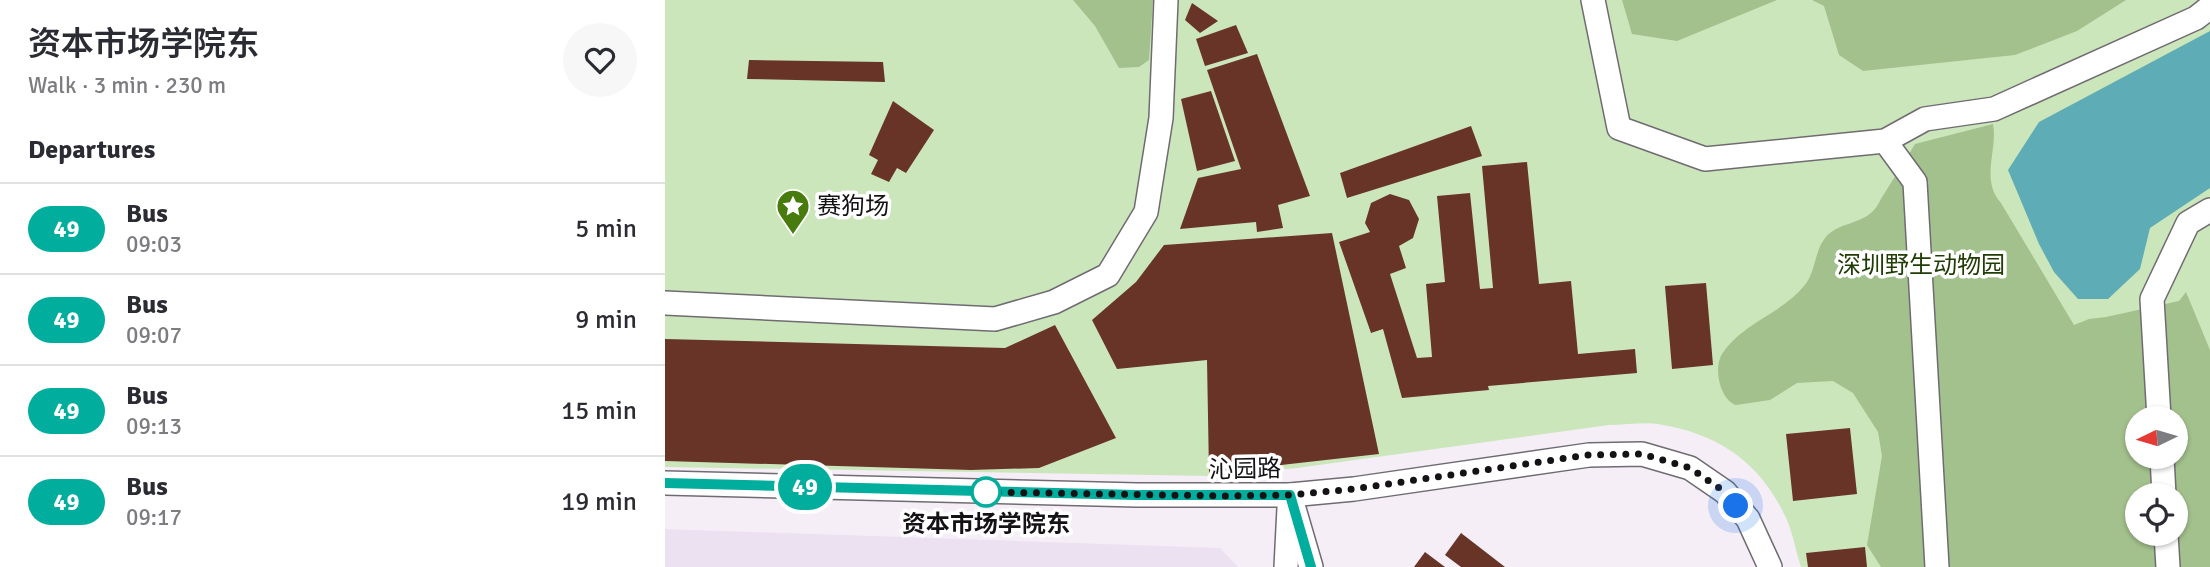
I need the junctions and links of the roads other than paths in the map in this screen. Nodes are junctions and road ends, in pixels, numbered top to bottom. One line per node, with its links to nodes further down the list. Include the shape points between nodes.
1 (1165, 0): 6 (street, via 1161,118 1146,212 1108,275 1054,302 995,319)
2 (1593, 0): 4 (street, via 1619,128 1705,159)
3 (2210, 7): 4 (street, via 2196,19 1994,109 1925,120)
4 (1885, 141): 14 (street, via 1915,182)
5 (2210, 210): 7 (street, via 2188,223 2153,299)
6 (665, 303)
7 (2158, 406)
8 (665, 483): 9 (street, 沁园路)
9 (1290, 495): 11 (street); 12 (street); 13 (street, 沁园路, via 1588,455 1642,454 1690,468 1725,492 1748,519)
10 (2167, 546): 15 (street)
11 (1286, 567)
12 (1311, 567)
13 (1770, 567)
14 (1937, 567)
15 (2168, 567)

